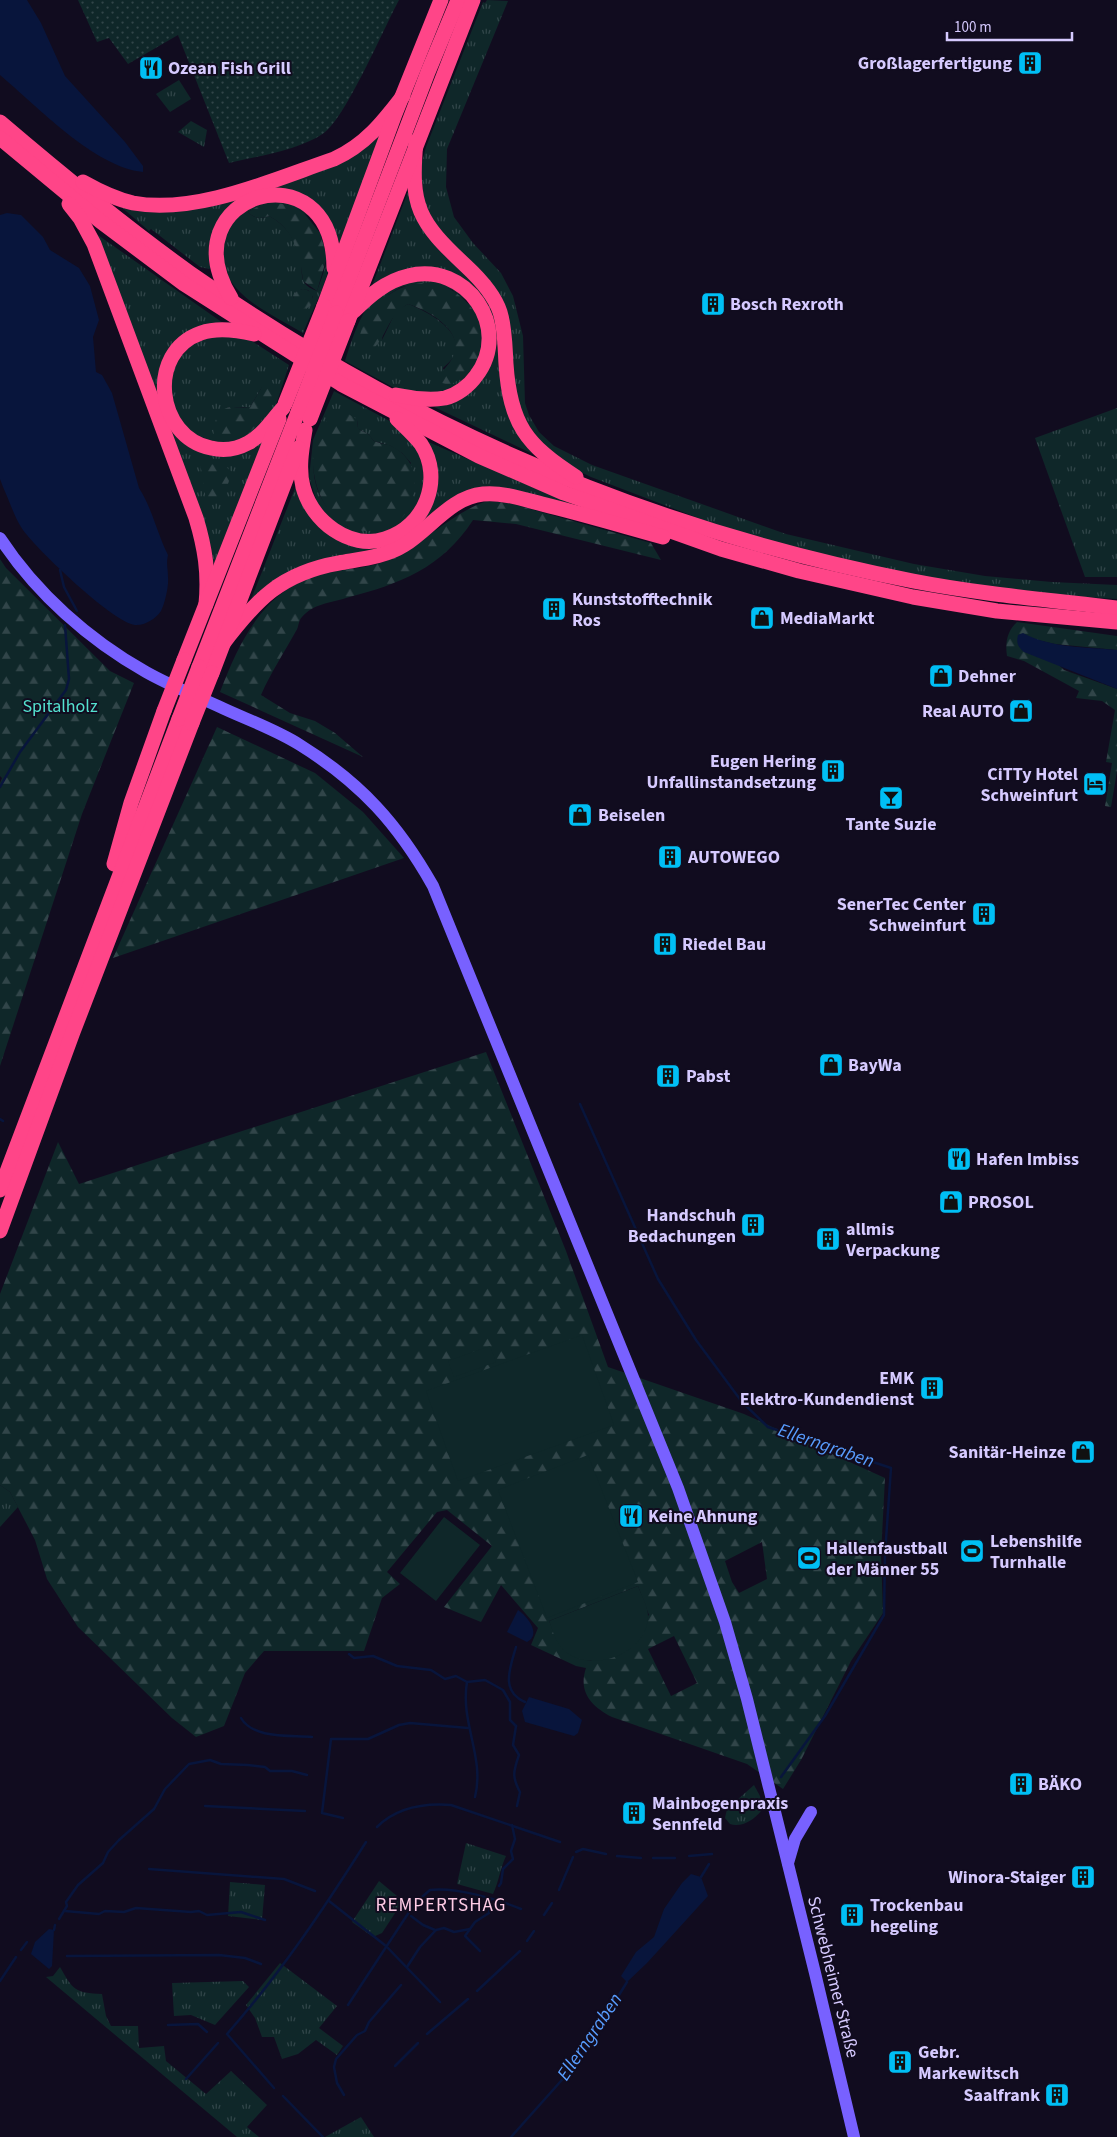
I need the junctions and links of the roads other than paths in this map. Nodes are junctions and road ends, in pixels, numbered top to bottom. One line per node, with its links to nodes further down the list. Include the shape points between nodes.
1 (441, 0): 4 (highway)
2 (458, 0): 12 (highway, via 424,81)
3 (473, 0): 7 (highway)
4 (403, 96): 8 (highway, via 376,130 350,152 334,160 184,205 133,203 112,197); 10 (highway)
5 (0, 122): 8 (highway)
6 (0, 138): 9 (highway)
7 (416, 141): 12 (highway); 17 (highway, via 414,188 419,209 445,246 490,293 500,312 508,383 518,423 529,440 549,459)
8 (42, 157): 11 (highway, via 149,243)
9 (53, 183): 13 (highway, via 184,284); 20 (highway, via 80,218 94,244 196,518 208,567)
10 (334, 279): 11 (highway, via 332,242 324,222 310,207 298,199 272,194 253,198 235,210 221,230 216,246 219,275); 12 (highway)
11 (233, 302): 14 (highway)
12 (339, 314): 14 (highway, via 381,288 424,273 459,282 482,306 489,323 488,355 466,386 447,397 431,399); 16 (highway, bridge); 16 (highway, bridge)
13 (261, 335): 15 (highway); 16 (highway, via 228,329 201,333 183,345 164,376 163,390 172,421 203,446 227,449 240,446)
14 (381, 392): 17 (highway, via 484,444)
15 (384, 408): 16 (highway, via 420,444 428,458 432,477 430,496 418,517 403,530 384,539 346,537 327,526 314,511 303,487); 19 (highway, via 479,456 564,493)
16 (296, 414): 20 (highway); 27 (highway); 28 (highway)
17 (602, 494): 22 (highway, via 698,528 813,559 957,589)
18 (0, 538): 34 (main road, Schwebheimer Straße, via 47,596 115,653 148,673 298,744 326,763 392,822 419,862 458,944 678,1488 725,1622)
19 (721, 549): 24 (highway, via 913,597); 27 (highway, via 692,546 520,499 482,494 448,510 404,546 384,554 304,572 284,582 261,598)
20 (206, 604): 30 (highway, bridge, via 131,803)
21 (1117, 604): 22 (highway)
22 (1100, 606): 23 (highway)
23 (1117, 608)
24 (1030, 615): 25 (highway); 26 (highway, via 1070,626)
25 (1117, 622)
26 (1117, 632)
27 (222, 645): 28 (highway)
28 (205, 670): 29 (highway, bridge)
29 (186, 721): 30 (highway); 32 (highway)
30 (102, 919): 31 (highway)
31 (0, 1190)
32 (0, 1231)
33 (811, 1812): 34 (main road, via 795,1839)
34 (788, 1865): 35 (main road, Schwebheimer Straße)
35 (854, 2137)

